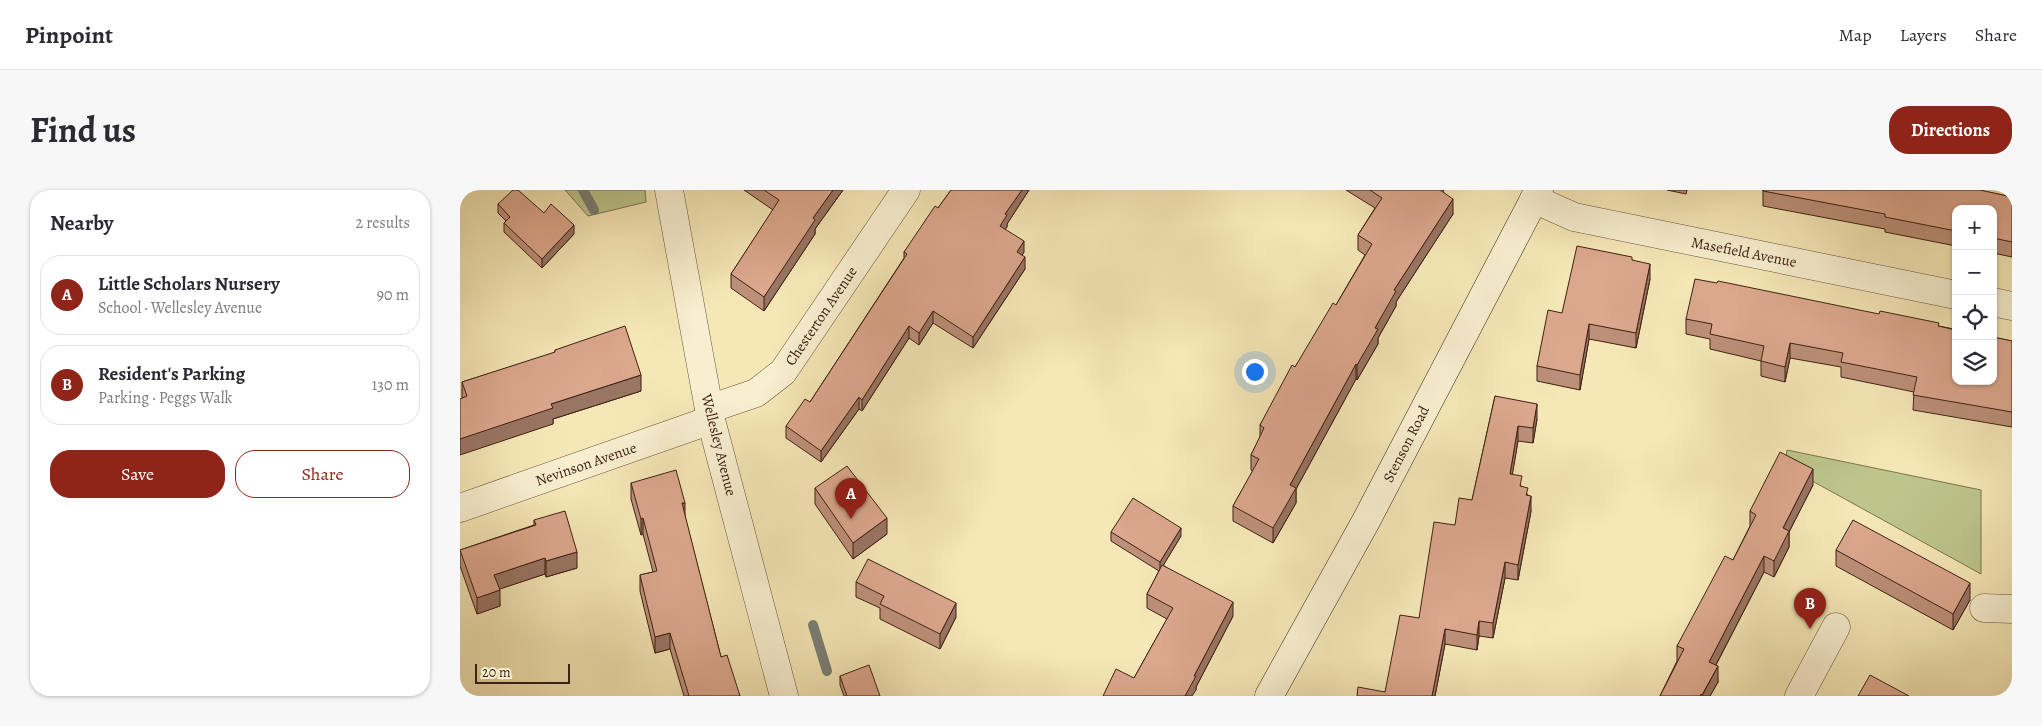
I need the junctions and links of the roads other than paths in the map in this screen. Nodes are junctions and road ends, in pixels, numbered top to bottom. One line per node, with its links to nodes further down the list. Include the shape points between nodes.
1 (669, 190): 7 (street, Wellesley Avenue)
2 (906, 190): 7 (street, Chesterton Avenue, via 783,372 756,393)
3 (1537, 195): 4 (street, Masefield Avenue, via 1574,217); 13 (street, Stenson Road, via 1366,521)
4 (1952, 294)
5 (1997, 303): 6 (street)
6 (2012, 306)
7 (710, 414): 8 (street, Nevinson Avenue); 12 (street, Wellesley Avenue)
8 (460, 508)
9 (1984, 608): 10 (street)
10 (2012, 609)
11 (1836, 627): 14 (street)
12 (784, 696)
13 (1269, 696)
14 (1799, 696)

